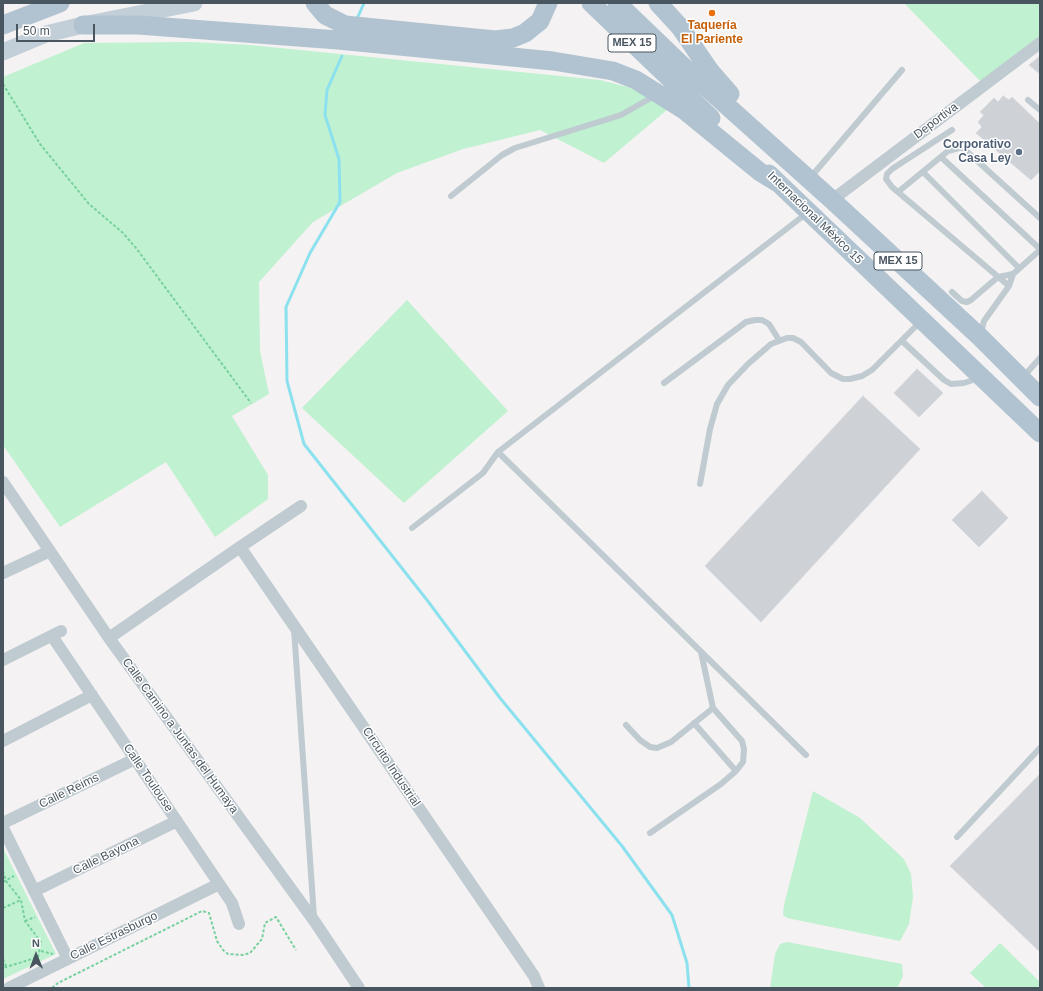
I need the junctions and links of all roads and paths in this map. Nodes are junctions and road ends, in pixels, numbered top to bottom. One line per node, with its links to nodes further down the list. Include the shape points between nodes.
1 (60, 3): 9 (main road)
2 (194, 3): 11 (main road)
3 (315, 3): 4 (main road, via 325,15 345,25 495,40 514,38 525,33 540,21)
4 (548, 3)
5 (591, 3): 16 (main road, Internacional México 15 / MEX 15)
6 (617, 3): 16 (main road, Internacional México 15 / MEX 15)
7 (658, 3): 12 (main road)
8 (672, 3): 12 (main road)
9 (37, 6): 10 (main road)
10 (3, 24)
11 (82, 25): 14 (main road, via 46,34); 18 (main road, via 138,25 338,40 554,61 613,71 636,80)
12 (680, 27): 21 (main road, via 710,71 740,105)
13 (1040, 43): 29 (street, Deportiva)
14 (3, 52)
15 (902, 70): 25 (lane)
16 (680, 75): 21 (main road, Internacional México 15 / MEX 15); 26 (main road, Internacional México 15 / MEX 15)
17 (3, 84): 47 (path, via 40,144 89,204 136,248)
18 (659, 94): 26 (main road, via 684,110 760,172); 28 (lane, via 621,115 515,148 502,155)
19 (1028, 100): 20 (lane)
20 (1040, 110)
21 (753, 128): 25 (main road, Internacional México 15 / MEX 15)
22 (952, 130): 27 (lane, via 887,174 888,181)
23 (941, 157): 24 (lane); 31 (lane, via 948,151 963,148); 32 (lane)
24 (923, 172): 27 (lane); 33 (lane)
25 (809, 179): 29 (main road, Internacional México 15 / MEX 15)
26 (778, 183): 30 (main road, Internacional México 15 / MEX 15)
27 (898, 192): 35 (lane)
28 (451, 196)
29 (832, 200): 39 (main road, Internacional México 15 / MEX 15)
30 (808, 212): 38 (main road, Internacional México 15 / MEX 15); 49 (lane)
31 (1040, 218)
32 (1040, 250): 33 (lane)
33 (1020, 268): 34 (lane)
34 (1013, 274): 35 (lane); 36 (lane)
35 (998, 277): 36 (lane); 37 (lane, via 966,302)
36 (1009, 286): 39 (lane, via 984,321)
37 (952, 292)
38 (921, 321): 41 (lane); 43 (main road, Internacional México 15 / MEX 15)
39 (980, 337): 44 (main road, Internacional México 15 / MEX 15)
40 (780, 340): 41 (lane, via 793,338 801,342 831,373 843,379 862,376 872,370); 45 (lane, via 769,324 762,320 746,322); 51 (lane, via 771,344 748,364 728,385 717,404)
41 (902, 341): 43 (lane, via 951,384)
42 (1040, 358): 44 (lane)
43 (981, 378): 48 (main road, Internacional México 15 / MEX 15)
44 (1022, 378): 46 (main road, Internacional México 15 / MEX 15)
45 (664, 383)
46 (1040, 397)
47 (251, 404)
48 (1040, 433)
49 (498, 452): 53 (lane, via 483,473); 59 (lane)
50 (3, 482): 55 (street, Calle Camino a Juntas del Humaya)
51 (700, 484)
52 (301, 506): 54 (street)
53 (412, 528)
54 (240, 547): 57 (street, Circuito Industrial); 58 (street)
55 (50, 551): 56 (street); 58 (street, Calle Camino a Juntas del Humaya)
56 (3, 573)
57 (293, 624): 80 (lane); 91 (street, Circuito Industrial, via 534,976)
58 (109, 638): 80 (street, Calle Camino a Juntas del Humaya)
59 (701, 652): 62 (lane); 67 (lane)
60 (3, 660): 61 (street, Calle Toulouse, via 56,633)
61 (92, 695): 65 (street); 68 (street, Calle Toulouse)
62 (713, 708): 63 (lane); 69 (lane, via 742,741 743,762)
63 (694, 723): 64 (lane, via 671,742 657,748 650,747 640,740); 69 (lane)
64 (626, 725)
65 (3, 741)
66 (1040, 748): 74 (lane)
67 (806, 755)
68 (135, 759): 70 (street, Calle Toulouse); 71 (street, Calle Reims)
69 (736, 771): 73 (lane)
70 (177, 821): 76 (street, Calle Toulouse); 77 (street, Calle Bayona)
71 (3, 823)
72 (3, 828): 77 (street)
73 (650, 832)
74 (956, 837)
75 (3, 871): 78 (path, via 6,880)
76 (219, 884): 81 (street, Calle Toulouse, via 232,903); 84 (street, Calle Estrasburgo)
77 (34, 891): 84 (street)
78 (21, 900): 79 (path); 85 (path, via 26,921 41,942 41,951 38,957)
79 (3, 908)
80 (315, 922): 90 (street, Calle Camino a Juntas del Humaya)
81 (239, 924)
82 (296, 950): 89 (path, via 276,917 265,923 262,939 250,953 228,954 217,941 209,913 202,911 58,982)
83 (3, 959): 85 (path)
84 (68, 959): 87 (street, Calle Estrasburgo)
85 (6, 966): 86 (path)
86 (3, 968)
87 (30, 983): 88 (street, Calle Estrasburgo)
88 (9, 988)
89 (52, 988)
90 (359, 988)
91 (539, 988)

